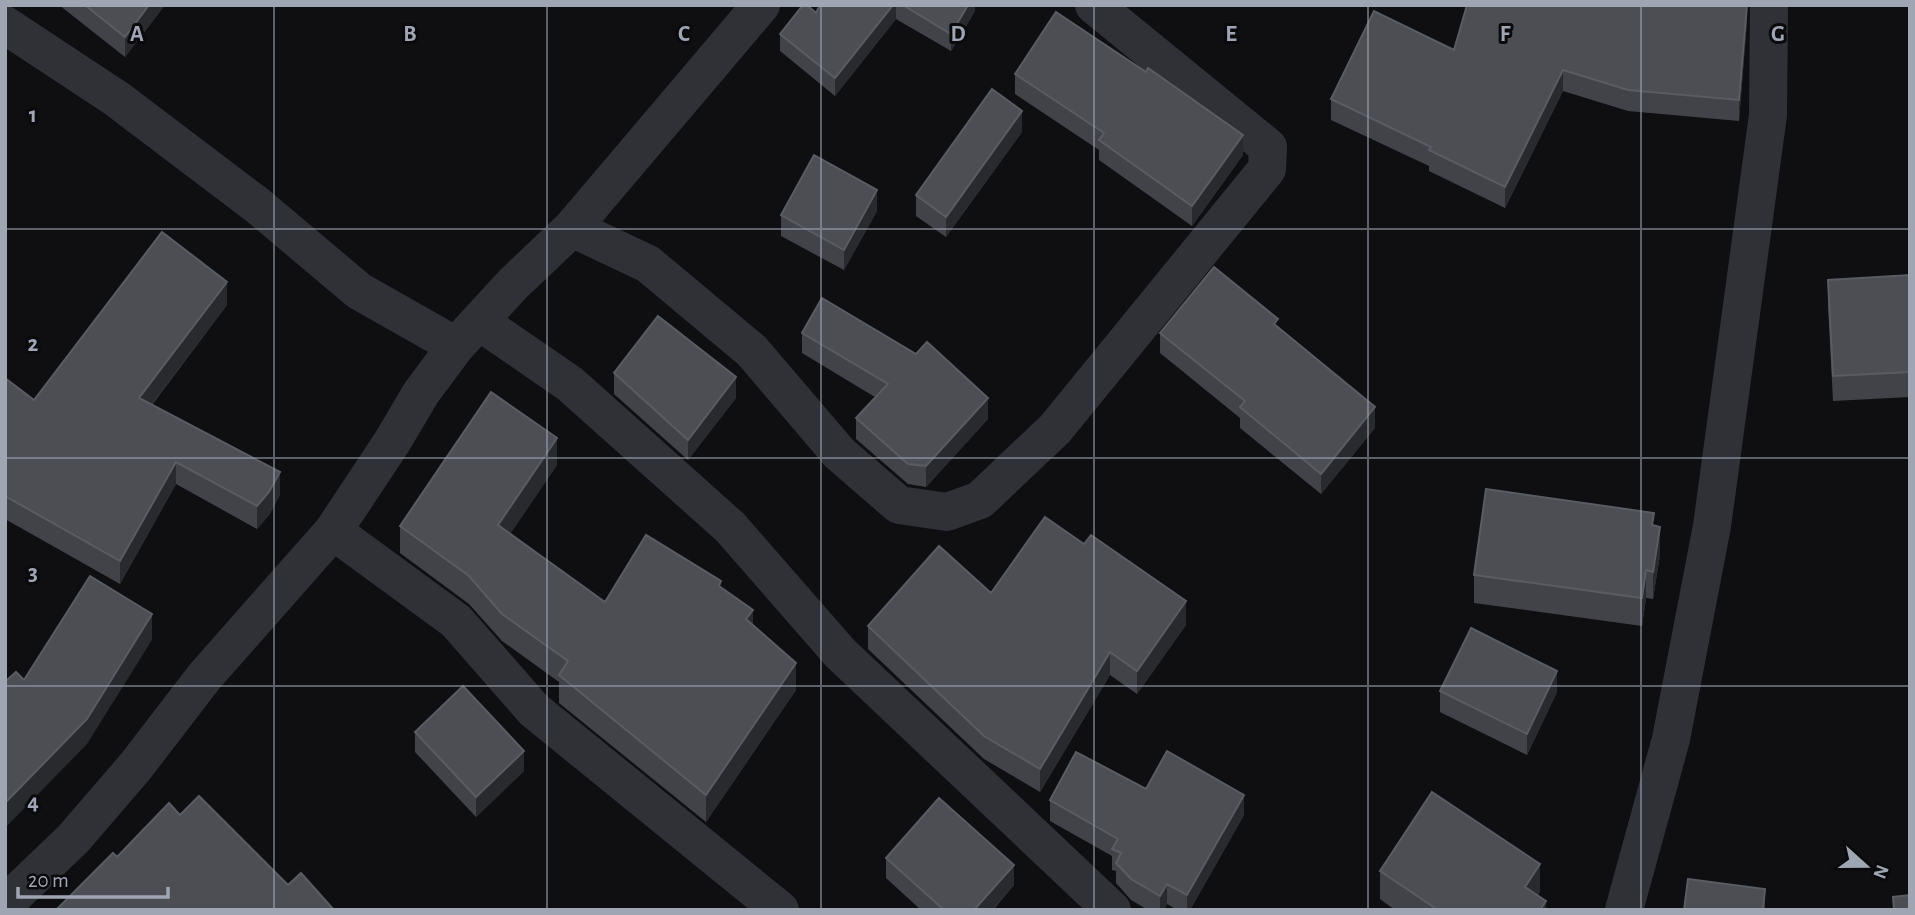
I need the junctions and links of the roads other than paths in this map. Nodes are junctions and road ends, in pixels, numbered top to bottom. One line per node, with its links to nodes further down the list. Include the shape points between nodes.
1 (761, 5): 5 (street)
2 (1094, 5): 5 (street, via 1268,147 1267,169 1055,429 980,500 947,512 899,505 839,453 752,351 648,264)
3 (1769, 5): 11 (street, via 1768,115 1712,526 1671,739)
4 (5, 25): 6 (street, via 117,99 257,205 359,291)
5 (572, 228): 6 (street)
6 (468, 334): 7 (street, via 421,393); 10 (street, via 570,384 730,527 840,653)
7 (333, 531): 8 (street, via 205,676 73,839); 9 (street, via 456,621 534,710)
8 (5, 904)
9 (780, 910)
10 (1112, 910)
11 (1624, 910)

